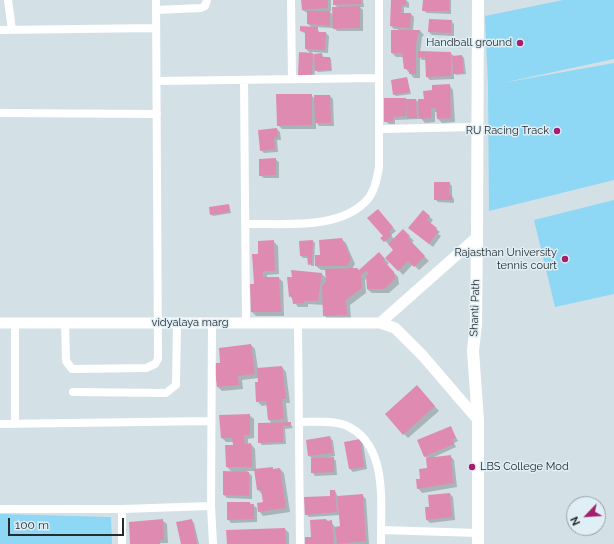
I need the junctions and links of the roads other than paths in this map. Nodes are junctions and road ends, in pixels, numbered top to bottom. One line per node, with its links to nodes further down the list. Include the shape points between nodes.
1 (8, 0): 10 (street)
2 (156, 0): 7 (street)
3 (207, 0): 7 (street, via 201,8)
4 (291, 0): 12 (street)
5 (379, 0): 11 (street)
6 (478, 0): 17 (main road, Shanti Path)
7 (156, 10): 8 (street)
8 (156, 28): 10 (street); 14 (street)
9 (0, 30): 10 (street)
10 (12, 30)
11 (379, 78): 12 (street); 18 (street)
12 (292, 79): 13 (street)
13 (244, 80): 14 (street); 19 (street)
14 (156, 81): 16 (street)
15 (0, 113): 16 (street)
16 (157, 114): 24 (street)
17 (478, 127): 18 (street); 20 (main road, Shanti Path)
18 (380, 129): 19 (street, via 376,183 368,199 354,210 338,219 321,222)
19 (245, 224): 27 (street)
20 (477, 237): 29 (street); 31 (main road, Shanti Path, via 476,324 473,351)
21 (0, 323): 22 (street, vidyalaya marg)
22 (15, 323): 23 (street, vidyalaya marg); 35 (street)
23 (65, 323): 24 (street, vidyalaya marg); 24 (street, via 68,366 72,369 110,369 146,368 155,364 158,359)
24 (159, 323): 25 (street, vidyalaya marg)
25 (177, 323): 26 (street, vidyalaya marg); 30 (street, via 176,385 166,393)
26 (212, 323): 27 (street, vidyalaya marg); 32 (street)
27 (246, 323): 28 (street, vidyalaya marg)
28 (298, 323): 29 (street, vidyalaya marg); 33 (street)
29 (380, 323): 31 (street, via 395,328 423,356)
30 (73, 392)
31 (478, 420): 40 (main road, Shanti Path)
32 (211, 421): 35 (street); 36 (street)
33 (299, 422): 39 (street, via 331,422 344,425 358,433 369,446 376,459 380,477); 43 (street)
34 (0, 424): 35 (street)
35 (15, 424)
36 (211, 506): 38 (street); 42 (street)
37 (0, 509): 38 (street)
38 (122, 509): 41 (street)
39 (381, 530): 40 (street); 44 (street)
40 (478, 538)
41 (122, 544)
42 (213, 544)
43 (300, 544)
44 (381, 544)

